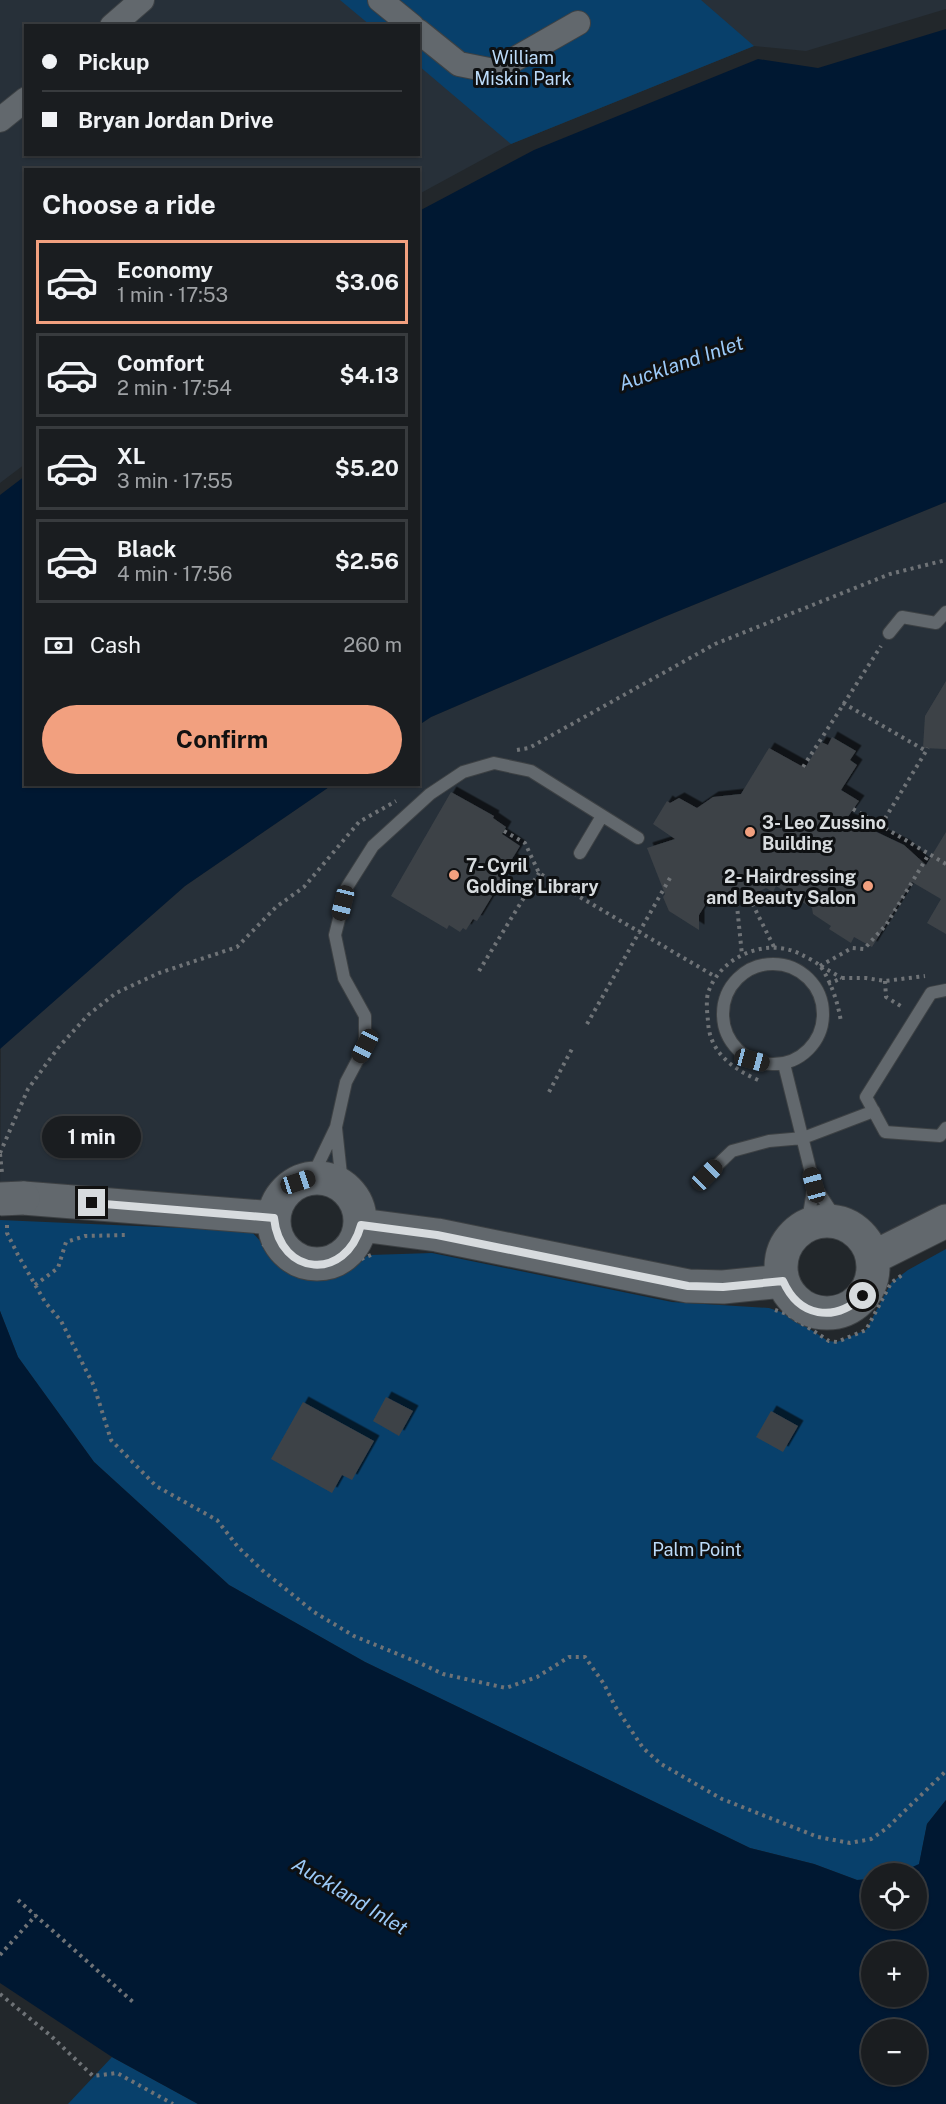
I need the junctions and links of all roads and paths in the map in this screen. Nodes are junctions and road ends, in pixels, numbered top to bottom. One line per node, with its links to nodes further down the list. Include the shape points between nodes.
1 (142, 0): 4 (street)
2 (380, 0): 5 (street)
3 (578, 23): 6 (street, via 494,71 459,64)
4 (114, 24)
5 (410, 24)
6 (420, 33)
7 (24, 101): 8 (street)
8 (0, 120)
9 (946, 560): 13 (path, via 890,574 715,644 529,748)
10 (946, 612): 11 (lane, via 936,623 902,617)
11 (889, 633): 12 (path)
12 (843, 703): 14 (path); 18 (path, via 927,750)
13 (517, 750)
14 (803, 767)
15 (399, 798): 50 (path, via 359,822 304,887 276,908 237,947 159,973 116,993 88,1015 28,1089)
16 (853, 809): 18 (path)
17 (602, 816): 20 (lane); 21 (lane); 47 (lane, via 531,771 494,763 463,772 430,794 373,846 347,887 335,934 344,978 365,1016 365,1046 346,1082)
18 (881, 825): 22 (path)
19 (504, 831): 24 (path, via 525,843)
20 (639, 838)
21 (580, 854)
22 (928, 854): 23 (path); 31 (path, via 886,925 864,950 852,948)
23 (946, 864)
24 (539, 873): 28 (path); 32 (path)
25 (670, 878): 28 (path)
26 (736, 896): 30 (path)
27 (749, 897): 29 (path)
28 (639, 932): 34 (path); 41 (path)
29 (775, 947): 30 (path); 31 (path, via 794,951)
30 (742, 955): 34 (path)
31 (820, 966): 35 (path); 37 (path)
32 (479, 971)
33 (927, 976): 36 (path)
34 (716, 977): 44 (path, via 708,994 708,1032 716,1050 729,1064)
35 (842, 978): 36 (path); 37 (path)
36 (885, 981): 39 (path, via 886,997)
37 (828, 984): 40 (path, via 837,998)
38 (946, 990): 46 (lane, via 931,993 866,1097)
39 (904, 1008)
40 (841, 1022)
41 (587, 1024)
42 (573, 1047): 45 (path)
43 (783, 1064): 43 (lane, via 800,1057 812,1045 823,1013 820,996 798,970 781,964 765,965 737,979 723,1008 724,1024 729,1038 746,1056 768,1064); 49 (lane)
44 (758, 1080)
45 (549, 1092)
46 (874, 1111): 48 (lane, via 885,1132 940,1136); 49 (lane)
47 (336, 1127): 52 (lane); 52 (lane)
48 (946, 1128)
49 (802, 1138): 51 (lane, via 732,1151); 53 (lane)
50 (0, 1153)
51 (707, 1175)
52 (327, 1181): 55 (main road, via 298,1182 277,1203); 58 (main road, via 353,1195)
53 (814, 1185): 57 (lane); 59 (lane)
54 (11, 1198): 55 (main road)
55 (274, 1218): 58 (main road, via 275,1233 282,1247 306,1263 336,1261 357,1240)
56 (946, 1221): 60 (main road)
57 (839, 1223): 59 (main road, via 822,1221); 60 (main road, via 855,1230)
58 (361, 1225): 61 (main road, via 437,1235 688,1286)
59 (807, 1226): 61 (main road, via 794,1235 785,1249 781,1264)
60 (872, 1258): 61 (main road, via 872,1272 863,1296 842,1311 813,1311 789,1294)
61 (783, 1281)
62 (35, 1285): 63 (path, via 61,1321 94,1386 111,1440 156,1486 218,1520 238,1548 262,1570 314,1612 354,1636 443,1674 506,1688 537,1677 569,1657 585,1657 643,1748 661,1764 722,1799 818,1837 850,1844 871,1839)
63 (946, 1771)
64 (18, 1900): 65 (path)
65 (36, 1915): 66 (path); 68 (path)
66 (0, 1955)
67 (0, 1994): 69 (path, via 93,2076 117,2073)
68 (133, 2002)
69 (173, 2104)

